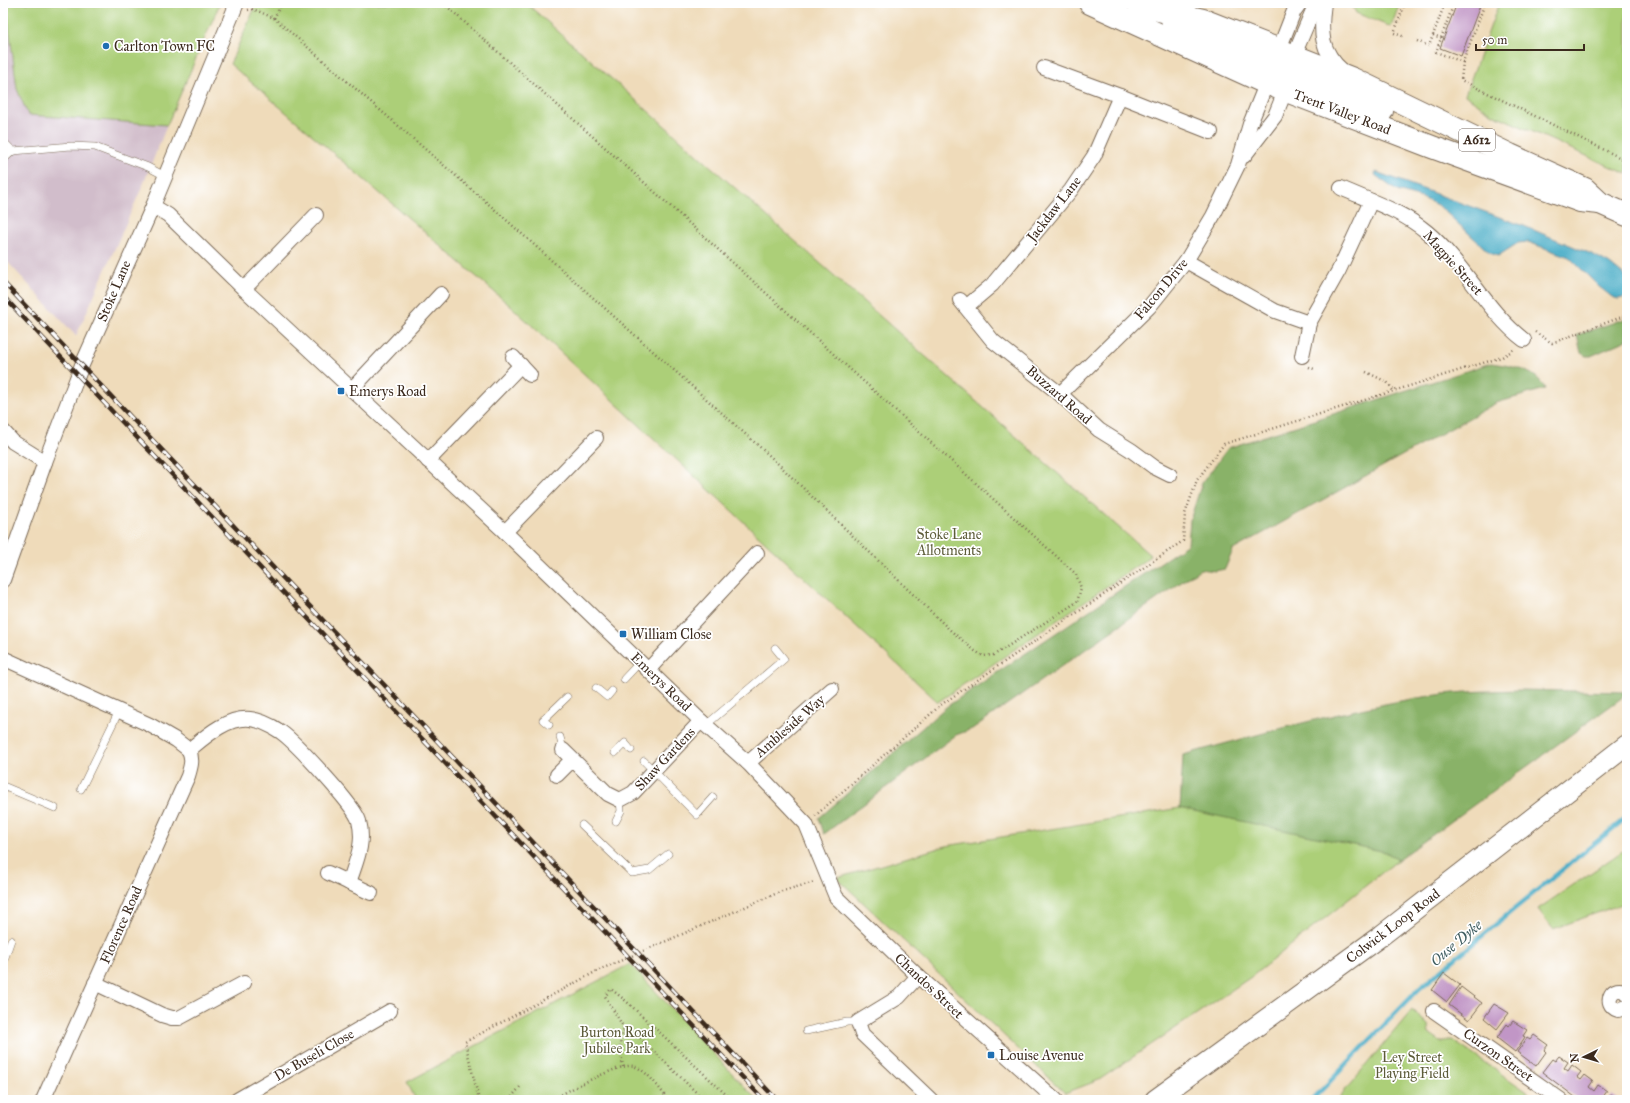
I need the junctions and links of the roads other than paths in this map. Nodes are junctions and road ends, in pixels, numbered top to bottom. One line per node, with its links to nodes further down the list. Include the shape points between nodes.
1 (1090, 3): 8 (main road, Trent Valley Road / A612)
2 (1300, 3): 8 (street, via 1294,12)
3 (1316, 3): 8 (street)
4 (1324, 3): 9 (street, via 1322,27 1326,50 1332,60)
5 (1146, 6): 8 (main road, Trent Valley Road / A612, via 1203,20)
6 (236, 7): 16 (street, Stoke Lane)
7 (1044, 68): 10 (street)
8 (1282, 69): 9 (main road, Trent Valley Road / A612); 15 (street, Falcon Drive, via 1250,124); 15 (street, Falcon Drive, via 1275,116); 19 (main road, Trent Valley Road / A612, via 1432,147 1580,201)
9 (1353, 79): 19 (main road, Trent Valley Road / A612, via 1585,189)
10 (1120, 96): 11 (street); 26 (street, Jackdaw Lane, via 1094,156 1071,190 992,285)
11 (1211, 132)
12 (3, 141): 13 (lane)
13 (13, 151): 14 (lane); 16 (lane, via 71,146 95,147)
14 (3, 160)
15 (1238, 165): 23 (street, Falcon Drive, via 1213,216)
16 (165, 176): 20 (street, Stoke Lane)
17 (1341, 188): 18 (street, Magpie Street)
18 (1371, 201): 27 (street, via 1339,270); 28 (street, Magpie Street, via 1406,217 1432,236 1502,319)
19 (1600, 203): 22 (main road, Trent Valley Road / A612)
20 (153, 206): 24 (street, Emerys Road, via 168,215); 36 (street, Stoke Lane, via 82,365)
21 (316, 215): 24 (street)
22 (1627, 215)
23 (1186, 261): 27 (street, via 1275,311); 32 (street, Falcon Drive, via 1155,301)
24 (244, 289): 31 (street, Emerys Road)
25 (441, 294): 31 (street)
26 (963, 304): 32 (street, Buzzard Road, via 993,341)
27 (1309, 323): 29 (street)
28 (1524, 340)
29 (1302, 356)
30 (521, 366): 35 (street)
31 (352, 389): 35 (street, Emerys Road)
32 (1060, 394): 37 (street, Buzzard Road, via 1099,430 1148,464)
33 (3, 430): 36 (street, via 13,442)
34 (596, 438): 38 (street)
35 (428, 460): 38 (street, Emerys Road)
36 (45, 462): 40 (street, Stoke Lane)
37 (1170, 475)
38 (505, 532): 43 (street, Emerys Road)
39 (757, 553): 43 (street)
40 (3, 580)
41 (775, 648): 50 (lane, via 784,659)
42 (3, 658): 49 (street)
43 (644, 666): 44 (lane); 50 (street, Emerys Road)
44 (624, 679)
45 (596, 688): 47 (lane, via 606,696)
46 (832, 689): 57 (street, Ambleside Way)
47 (612, 691)
48 (567, 696): 51 (lane, via 543,720)
49 (119, 711): 53 (street, via 150,725); 61 (lane)
50 (703, 723): 57 (street, Emerys Road); 58 (street, Shaw Gardens)
51 (549, 724)
52 (1627, 745): 87 (main road, Colwick Loop Road, via 1382,935)
53 (189, 750): 70 (street, via 233,720 251,719 267,724 282,733 309,759 358,819 362,844); 75 (street, Florence Road, via 192,764 188,776)
54 (631, 750): 55 (lane, via 624,743)
55 (615, 753)
56 (644, 761): 58 (lane)
57 (748, 763): 68 (street, Emerys Road, via 806,824)
58 (654, 771): 62 (lane, via 697,815); 63 (street, Shaw Gardens, via 633,793)
59 (557, 775): 63 (street, Shaw Gardens, via 565,749 608,794)
60 (3, 786): 64 (lane)
61 (81, 789)
62 (713, 797)
63 (620, 800): 65 (lane, via 621,811)
64 (56, 808)
65 (616, 821)
66 (582, 825): 67 (lane, via 601,839 632,873 649,870)
67 (668, 854)
68 (819, 859): 74 (street, Chandos Street, via 836,897)
69 (328, 873): 70 (street)
70 (349, 883): 71 (street)
71 (371, 893)
72 (11, 940): 73 (lane)
73 (3, 963)
74 (918, 976): 81 (street, via 899,997); 86 (street, Chandos Street)
75 (95, 983): 76 (street, via 172,1018 180,1018); 83 (street, Florence Road)
76 (244, 983)
77 (1627, 993): 78 (street, via 1616,990 1611,994 1609,1001 1612,1007 1618,1010)
78 (1627, 1007)
79 (390, 1010): 84 (street, De Buseli Close)
80 (1434, 1011): 88 (street, Curzon Street)
81 (858, 1022): 82 (lane); 85 (street, via 862,1034)
82 (806, 1031)
83 (43, 1100)
84 (238, 1100)
85 (931, 1100)
86 (1056, 1100)
87 (1156, 1100)
88 (1561, 1100)

